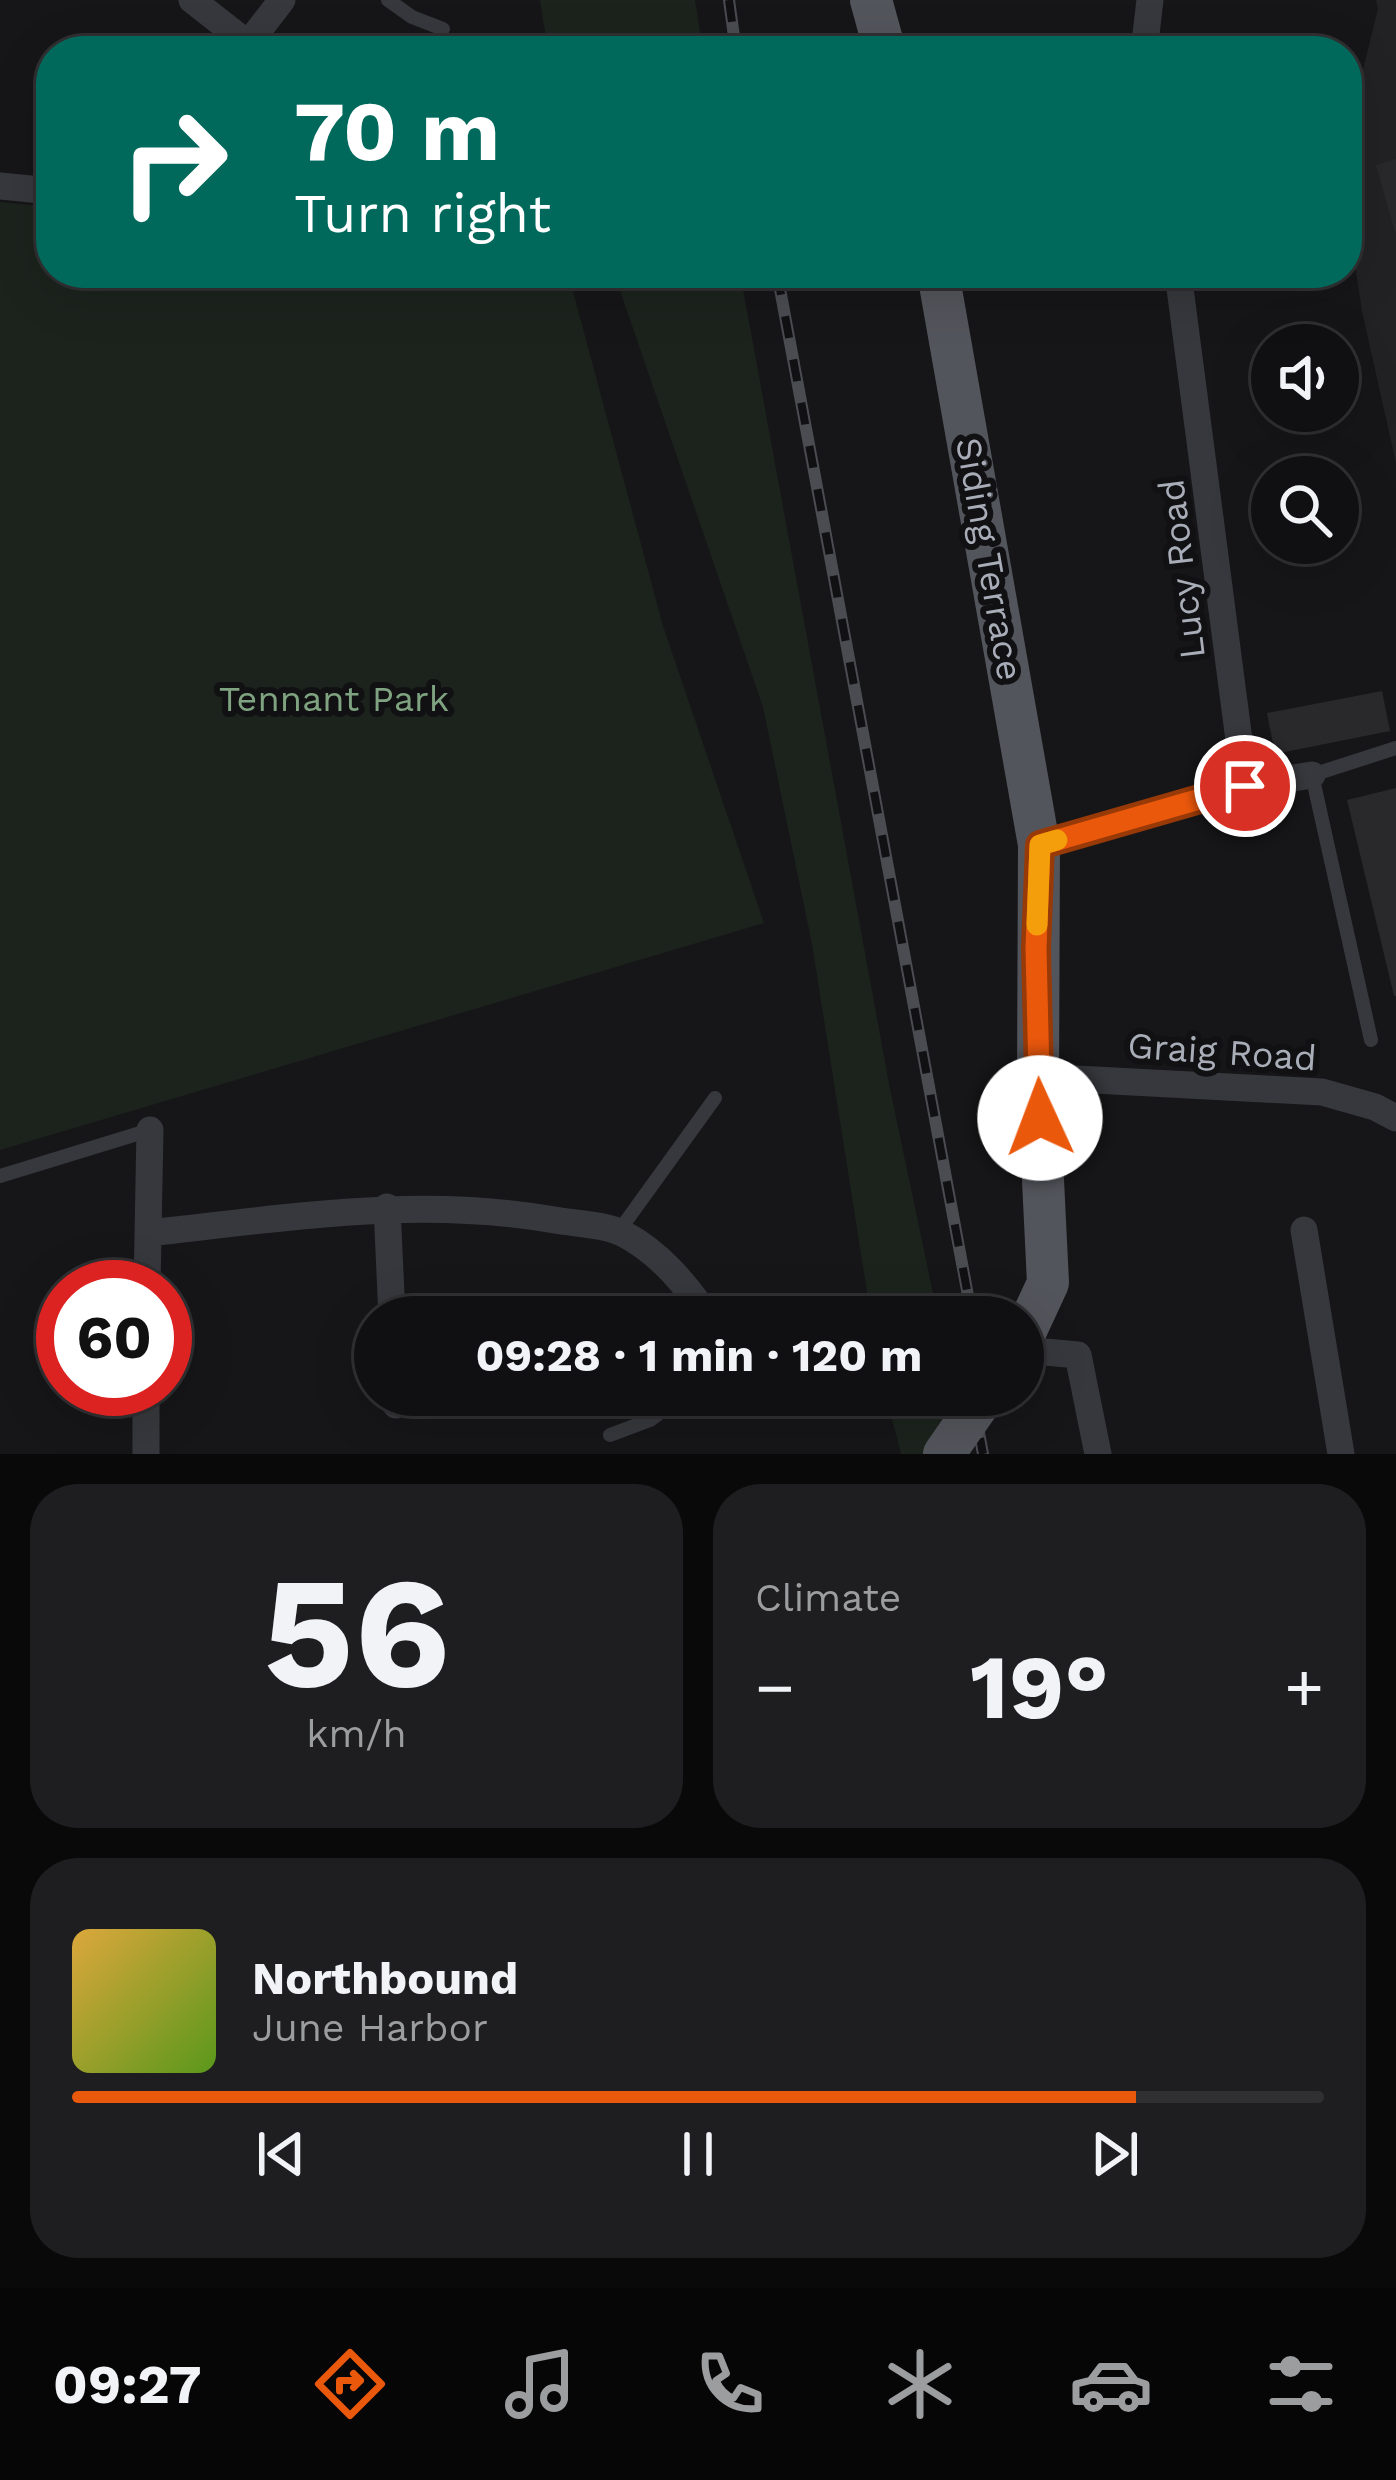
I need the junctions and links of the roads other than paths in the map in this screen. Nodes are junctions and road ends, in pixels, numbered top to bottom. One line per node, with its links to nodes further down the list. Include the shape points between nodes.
1 (192, 0): 7 (street)
2 (282, 0): 8 (street)
3 (388, 0): 6 (lane)
4 (871, 0): 9 (main road)
5 (1150, 0): 10 (street)
6 (443, 29)
7 (233, 36)
8 (254, 36)
9 (881, 36)
10 (1146, 36)
11 (0, 186): 12 (street)
12 (36, 190)
13 (941, 288): 18 (main road, Siding Terrace)
14 (1180, 288): 17 (street, Lucy Road)
15 (1396, 748): 16 (lane)
16 (1312, 775): 17 (street); 19 (lane)
17 (1245, 786): 18 (street)
18 (1040, 845): 20 (main road, Siding Terrace)
19 (1370, 1040)
20 (1038, 1077): 22 (street, Graig Road, via 1322,1092); 32 (main road, Siding Terrace, via 1048,1283)
21 (715, 1098): 27 (lane)
22 (1396, 1118)
23 (150, 1130): 24 (lane); 28 (street)
24 (0, 1176)
25 (387, 1207): 27 (street, via 451,1207); 28 (street); 30 (street)
26 (1304, 1230): 41 (street)
27 (619, 1231): 31 (street, via 656,1253)
28 (148, 1233): 29 (street)
29 (148, 1260)
30 (391, 1296)
31 (691, 1296)
32 (1042, 1296)
33 (1044, 1352): 40 (street, via 1078,1354)
34 (146, 1416): 38 (street)
35 (655, 1416): 37 (lane)
36 (970, 1416): 39 (main road, bridge)
37 (610, 1435)
38 (146, 1454)
39 (944, 1454)
40 (1098, 1454)
41 (1341, 1454)

